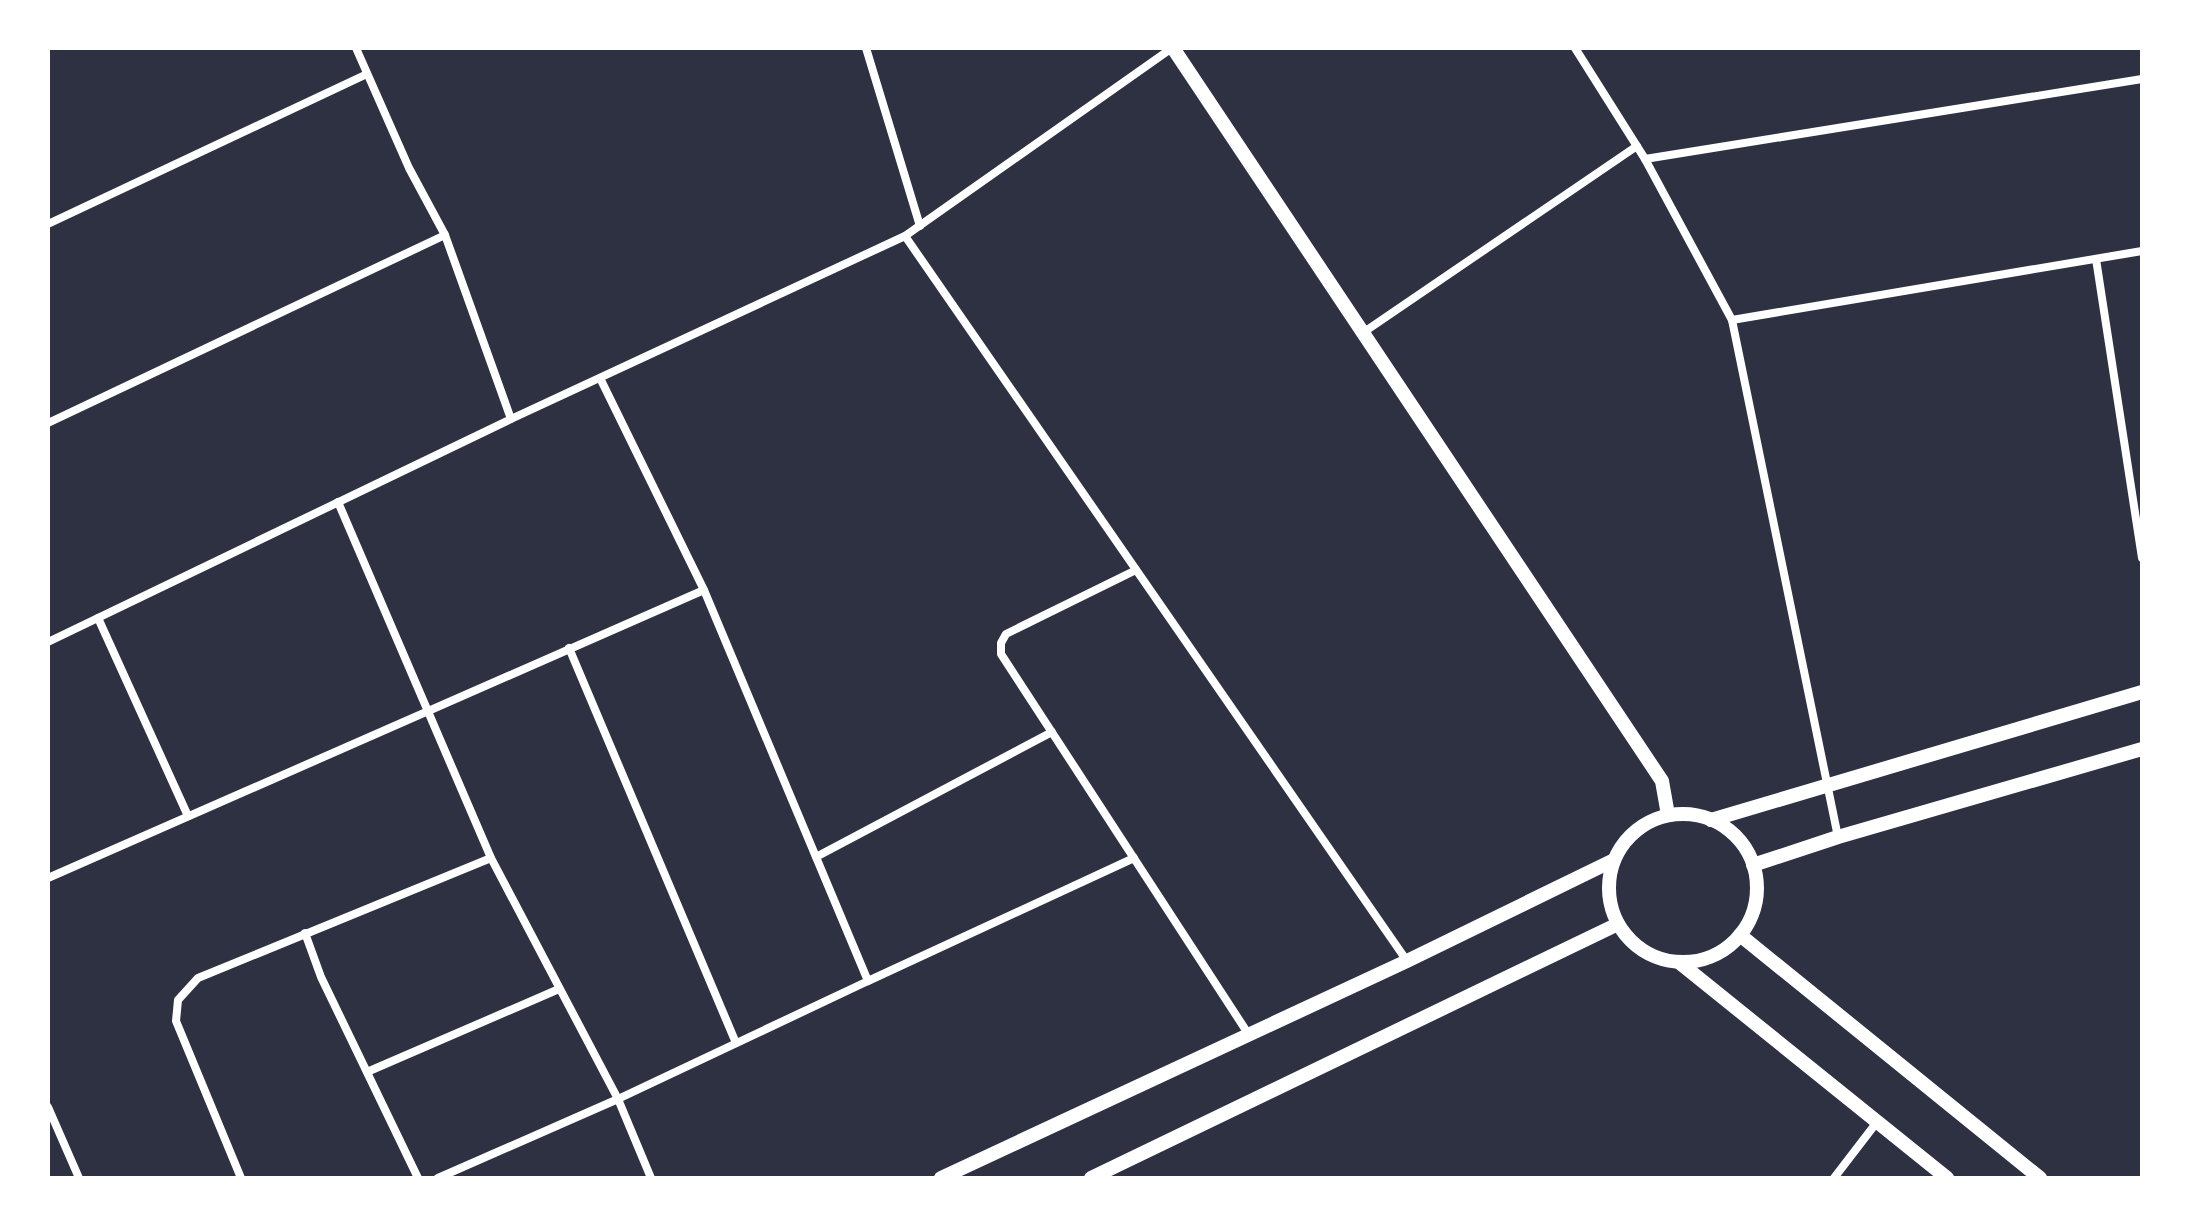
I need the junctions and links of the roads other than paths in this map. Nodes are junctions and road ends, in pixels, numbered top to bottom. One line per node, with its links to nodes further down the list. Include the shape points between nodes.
1 (356, 48): 5 (street)
2 (866, 48): 10 (street)
3 (1172, 48): 10 (street); 16 (street)
4 (1575, 48): 7 (street)
5 (367, 74): 9 (street); 11 (street)
6 (2142, 79): 8 (street)
7 (1637, 146): 8 (street); 16 (street)
8 (1645, 159): 15 (street)
9 (48, 224)
10 (920, 226): 12 (street)
11 (445, 235): 18 (street); 19 (street)
12 (905, 236): 17 (street); 22 (street)
13 (2142, 251): 14 (street)
14 (2096, 259): 15 (street); 21 (street)
15 (1732, 320): 31 (street)
16 (1364, 332): 32 (street, via 1662,781)
17 (600, 378): 18 (street); 23 (street)
18 (511, 419): 20 (street)
19 (48, 423)
20 (338, 502): 24 (street); 28 (street)
21 (2142, 558)
22 (1136, 570): 29 (street, via 1006,634 1001,643 1001,654); 45 (street)
23 (704, 590): 26 (street); 36 (street)
24 (98, 618): 25 (street); 33 (street)
25 (48, 642)
26 (569, 648): 28 (street); 50 (street)
27 (2142, 692): 31 (street)
28 (428, 710): 33 (street); 37 (street)
29 (1052, 732): 36 (street); 38 (street)
30 (2142, 749): 35 (street)
31 (1827, 783): 34 (street); 35 (street)
32 (1668, 815): 34 (street); 39 (street, via 1646,824)
33 (188, 816): 41 (street)
34 (1711, 820): 40 (street, via 1728,829)
35 (1838, 837): 40 (street)
36 (816, 857): 47 (street)
37 (491, 858): 43 (street); 48 (street)
38 (1134, 858): 47 (street); 49 (street)
39 (1614, 860): 42 (street, via 1609,893); 45 (street)
40 (1753, 865): 44 (street, via 1757,890)
41 (48, 878)
42 (1618, 924): 46 (street, via 1639,949); 61 (street)
43 (305, 933): 51 (street); 56 (street, via 198,978 178,1000 176,1021)
44 (1740, 935): 46 (street, via 1723,951); 64 (street)
45 (1407, 961): 49 (street)
46 (1680, 963): 54 (street)
47 (868, 981): 50 (street)
48 (559, 989): 51 (street); 52 (street)
49 (1249, 1035): 60 (street)
50 (736, 1043): 52 (street)
51 (367, 1072): 57 (street)
52 (618, 1099): 58 (street); 59 (street)
53 (48, 1107): 55 (street)
54 (1877, 1122): 62 (street); 63 (street)
55 (79, 1178)
56 (241, 1178)
57 (418, 1178)
58 (438, 1178)
59 (651, 1178)
60 (941, 1178)
61 (1091, 1178)
62 (1834, 1178)
63 (1947, 1178)
64 (2040, 1178)

